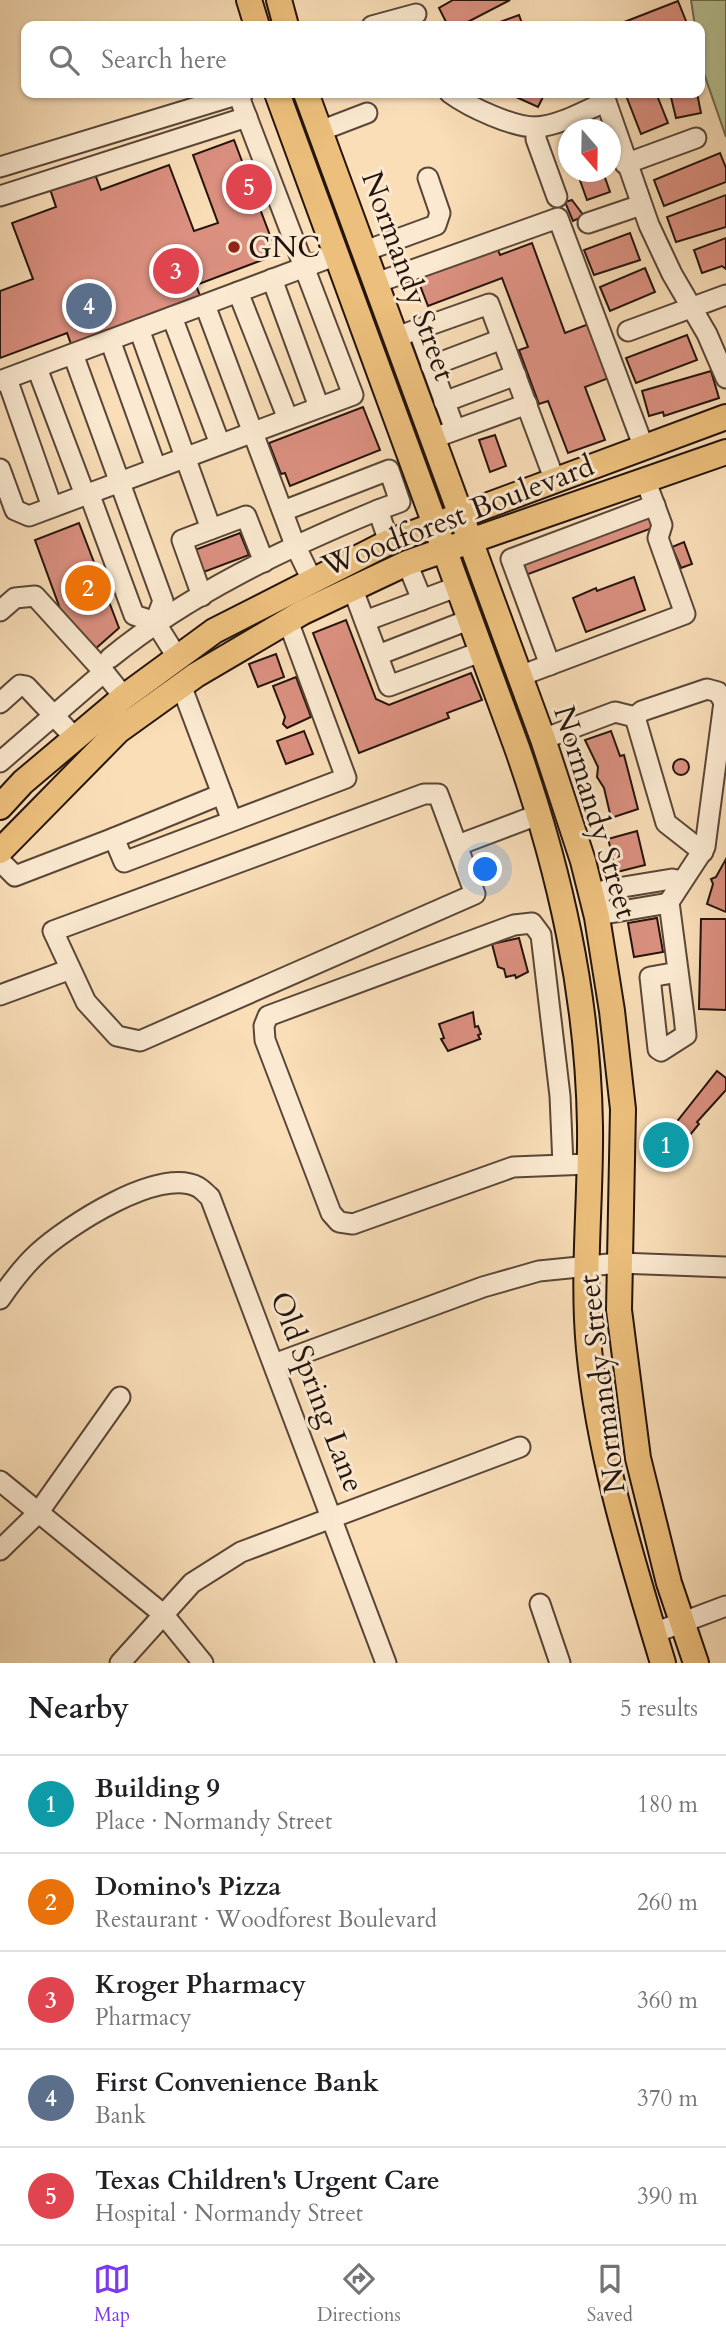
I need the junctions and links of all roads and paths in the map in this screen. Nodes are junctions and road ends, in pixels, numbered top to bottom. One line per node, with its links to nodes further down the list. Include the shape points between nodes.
1 (249, 0): 4 (main road)
2 (279, 0): 5 (main road)
3 (416, 13): 6 (street)
4 (255, 21)
5 (285, 21)
6 (389, 21)
7 (228, 98): 15 (street)
8 (242, 98): 14 (street)
9 (279, 98): 28 (main road, Normandy Street)
10 (308, 98): 17 (main road, Normandy Street)
11 (458, 98): 16 (street, via 472,107)
12 (604, 98): 16 (street, via 561,121); 20 (street)
13 (367, 113): 17 (street)
14 (247, 117): 19 (street); 29 (street)
15 (162, 118): 19 (street); 21 (street)
16 (536, 127): 24 (street, via 536,139)
17 (320, 131): 27 (main road, Normandy Street)
18 (696, 138): 20 (street)
19 (171, 141): 23 (street)
20 (625, 164): 25 (street)
21 (0, 167)
22 (428, 178): 27 (street, via 440,213 436,225)
23 (0, 196)
24 (558, 197)
25 (641, 205): 26 (street); 35 (street, via 672,274)
26 (588, 223)
27 (364, 249): 28 (main road); 31 (main road, Normandy Street)
28 (337, 255): 29 (street); 42 (main road, Normandy Street)
29 (305, 267): 30 (street); 50 (street)
30 (272, 279): 32 (street); 53 (street)
31 (376, 283): 39 (main road, Normandy Street); 59 (street, via 558,218)
32 (237, 292): 34 (street); 55 (street)
33 (726, 295): 35 (street)
34 (205, 305): 36 (street); 56 (street)
35 (693, 306): 38 (street); 47 (street)
36 (172, 317): 37 (street); 58 (street)
37 (139, 329): 41 (street); 61 (street)
38 (628, 331)
39 (402, 332): 40 (street, via 489,304); 42 (main road); 44 (street); 57 (main road, Normandy Street)
40 (502, 339): 44 (street); 46 (street)
41 (110, 340): 43 (street); 63 (street)
42 (369, 342): 49 (main road, Normandy Street)
43 (73, 354): 45 (street); 68 (street)
44 (431, 366): 51 (street)
45 (37, 368): 48 (street); 69 (street)
46 (516, 375): 51 (street); 52 (street)
47 (726, 378)
48 (3, 380): 72 (street)
49 (384, 382): 50 (street); 62 (main road, Normandy Street)
50 (353, 395): 53 (street)
51 (444, 402): 57 (street)
52 (527, 404): 57 (street); 67 (street)
53 (319, 407): 55 (street)
54 (726, 417): 59 (main road, Woodforest Boulevard)
55 (288, 419): 56 (street)
56 (253, 432): 58 (street); 74 (street)
57 (444, 434): 75 (main road, Normandy Street)
58 (220, 444): 61 (street)
59 (640, 450): 66 (main road); 67 (main road, Woodforest Boulevard)
60 (726, 452): 66 (main road, Woodforest Boulevard)
61 (186, 457): 63 (street); 77 (street)
62 (413, 460): 65 (street); 76 (main road, Normandy Street)
63 (156, 468): 68 (street)
64 (0, 469): 72 (street, via 15,510 29,516)
65 (389, 470): 73 (street, via 400,502); 74 (street)
66 (645, 480): 70 (main road, Woodforest Boulevard); 71 (street)
67 (555, 481): 75 (main road, Woodforest Boulevard)
68 (119, 482): 69 (street); 94 (street, via 163,601)
69 (87, 494): 72 (street); 94 (street, via 134,615)
70 (568, 505): 78 (street); 80 (main road, Woodforest Boulevard)
71 (654, 505): 78 (street); 99 (street, via 663,525 658,538 685,614)
72 (52, 507)
73 (378, 510): 79 (street); 81 (street)
74 (283, 512): 81 (street)
75 (461, 515): 76 (main road, Woodforest Boulevard); 80 (main road, Normandy Street)
76 (436, 524): 79 (main road, Woodforest Boulevard); 82 (main road, Normandy Street)
77 (211, 528): 83 (street, via 246,516); 88 (street, via 182,540)
78 (578, 534): 99 (street, via 511,559)
79 (389, 541): 85 (main road, Woodforest Boulevard)
80 (470, 541): 82 (main road, Woodforest Boulevard); 100 (main road, Normandy Street)
81 (295, 545): 83 (street); 85 (street)
82 (445, 549): 84 (main road, Woodforest Boulevard); 86 (main road, Normandy Street)
83 (264, 562): 88 (street)
84 (407, 563): 87 (main road, Woodforest Boulevard); 89 (street)
85 (312, 580): 97 (main road, Woodforest Boulevard, via 214,631)
86 (459, 586): 89 (street); 91 (main road, Normandy Street)
87 (352, 587): 92 (main road, Woodforest Boulevard); 93 (street)
88 (202, 596): 94 (street)
89 (422, 600): 93 (street)
90 (0, 611): 98 (street, via 15,598 35,596)
91 (471, 619): 95 (main road, Normandy Street); 96 (street)
92 (288, 621): 101 (main road, Woodforest Boulevard); 113 (street, via 346,778)
93 (365, 621): 96 (street)
94 (155, 622): 97 (street); 98 (street)
95 (483, 651): 96 (street, via 389,686); 108 (main road, Normandy Street)
96 (377, 655)
97 (177, 657): 101 (main road); 102 (main road, Woodforest Boulevard)
98 (107, 665): 102 (street); 104 (street)
99 (550, 665): 100 (street)
100 (520, 676): 107 (main road, Normandy Street)
101 (188, 680): 110 (street); 114 (main road, Woodforest Boulevard, via 118,732)
102 (124, 696): 106 (main road, Woodforest Boulevard)
103 (0, 704): 104 (street, via 20,685 26,686)
104 (54, 716): 106 (street); 109 (street)
105 (635, 717): 107 (street, via 615,712); 118 (street, via 667,823); 118 (street, via 704,690 722,696)
106 (75, 738): 111 (main road, Woodforest Boulevard)
107 (543, 739): 108 (main road); 121 (main road, Normandy Street)
108 (517, 748): 112 (main road, Normandy Street)
109 (0, 762)
110 (222, 794): 113 (street); 115 (street)
111 (0, 807): 114 (main road)
112 (540, 814): 116 (street); 123 (main road, Normandy Street)
113 (232, 821): 115 (street, via 124,862)
114 (21, 829): 117 (main road, Woodforest Boulevard)
115 (114, 838): 119 (street, via 15,876)
116 (458, 845): 124 (street, via 438,794 424,794 53,931); 124 (street, via 475,894 140,1041 117,1036 86,1002)
117 (0, 851)
118 (703, 852): 120 (street)
119 (0, 861)
120 (682, 881): 121 (street, via 605,890); 122 (street)
121 (594, 903): 122 (street, via 610,913); 123 (main road); 129 (main road, Normandy Street)
122 (669, 903): 125 (street)
123 (566, 910): 128 (main road, Normandy Street, via 584,1020)
124 (68, 970): 126 (street)
125 (678, 972)
126 (0, 995)
127 (557, 1065): 128 (street); 131 (street); 131 (street, via 541,935 532,923 513,925 268,1016 264,1026 265,1040 339,1222 353,1224 513,1167)
128 (587, 1071): 129 (main road); 130 (main road, Normandy Street)
129 (621, 1083): 132 (main road, Normandy Street)
130 (589, 1164): 131 (street); 133 (main road, Normandy Street)
131 (563, 1165)
132 (619, 1263): 133 (street); 134 (street); 138 (main road, Normandy Street, via 619,1310)
133 (588, 1264): 136 (street, via 512,1277); 139 (main road, Normandy Street, via 589,1348)
134 (726, 1267)
135 (0, 1299): 136 (street, Old Spring Lane, via 34,1258 99,1210 170,1183 197,1186 210,1197)
136 (274, 1364): 143 (street, Old Spring Lane)
137 (120, 1398): 142 (street)
138 (637, 1445): 139 (main road); 148 (main road, Normandy Street, via 652,1521)
139 (604, 1446): 149 (main road, Normandy Street)
140 (520, 1447): 143 (street)
141 (0, 1481): 142 (street)
142 (38, 1513): 144 (street); 147 (street)
143 (333, 1518): 147 (street, via 241,1552 192,1583); 152 (street, Old Spring Lane)
144 (0, 1550)
145 (540, 1604): 153 (street)
146 (726, 1606): 148 (street)
147 (163, 1614): 150 (street); 151 (street)
148 (681, 1623): 149 (street); 155 (main road, Normandy Street)
149 (654, 1633): 154 (main road, Normandy Street)
150 (120, 1663)
151 (203, 1663)
152 (386, 1663)
153 (559, 1663)
154 (663, 1663)
155 (696, 1663)

